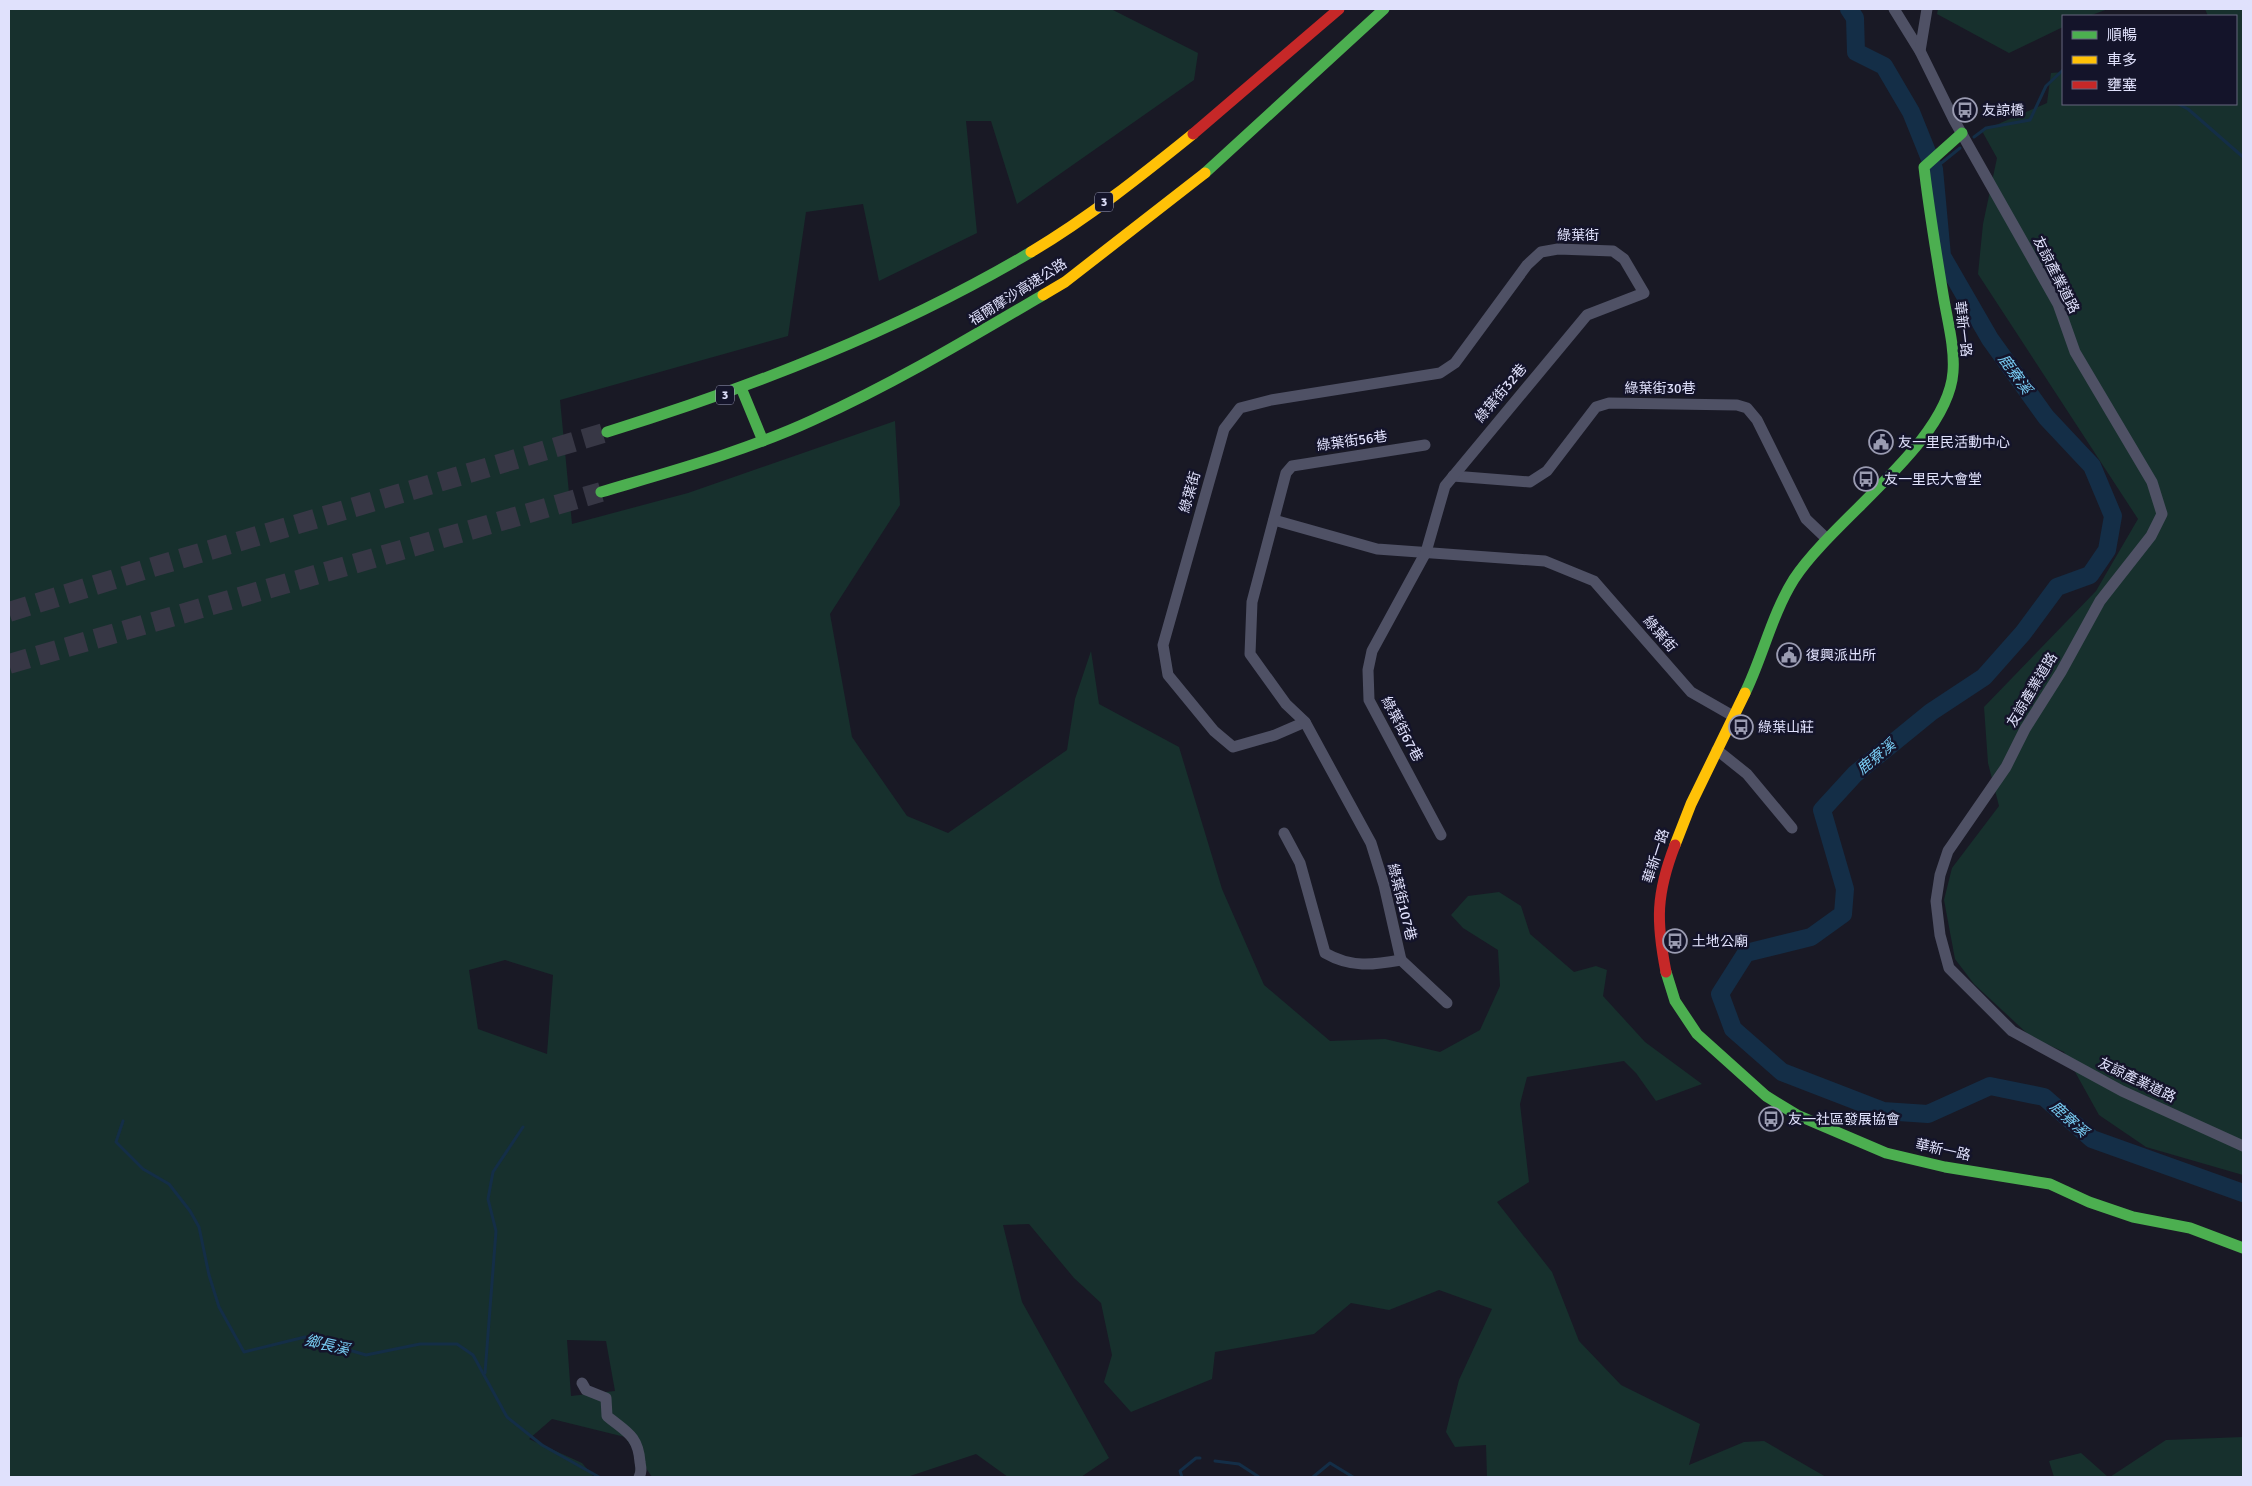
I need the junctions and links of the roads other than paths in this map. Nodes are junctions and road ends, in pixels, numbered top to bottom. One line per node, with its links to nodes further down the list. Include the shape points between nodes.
1 (1339, 9): 8 (main road, 福爾摩沙高速公路 / 3, via 1174,149 1044,244 964,290 840,350)
2 (1384, 9): 10 (main road, 福爾摩沙高速公路, via 1210,170 1065,282 983,332 858,399)
3 (1894, 9): 5 (street)
4 (1927, 9): 5 (street)
5 (1920, 51): 6 (street)
6 (1962, 133): 15 (main road, 華新一路, via 1924,167 1952,348 1953,373 1946,402 1927,435); 25 (street, 友諒產業道路, via 2058,304 2076,352 2152,482 2162,514 2151,536 2100,601 2006,767 1948,851 1936,901 1942,943 1949,968 2012,1031 2122,1091)
7 (1644, 293): 12 (street, 綠葉街32巷, via 1587,315); 18 (street, 綠葉街, via 1624,259 1613,251 1558,249 1541,252 1527,265 1455,363 1440,372 1240,408 1224,429 1163,645 1168,675 1214,732 1233,747)
8 (742, 390): 9 (main road, 福爾摩沙高速公路 / 3); 10 (main road)
9 (607, 432)
10 (763, 441): 13 (main road, 福爾摩沙高速公路)
11 (1425, 445): 14 (street, 綠葉街56巷, via 1292,466 1286,473)
12 (1453, 476): 15 (street, 綠葉街30巷, via 1530,482 1547,472 1596,407 1609,403 1737,404 1747,408 1756,420 1806,519); 16 (street, 綠葉街32巷, via 1445,486)
13 (601, 492)
14 (1274, 520): 16 (street, 綠葉街, via 1377,548); 18 (street, via 1252,602 1250,654 1286,704)
15 (1827, 539): 17 (main road, 華新一路, via 1795,578)
16 (1426, 552): 17 (street, 綠葉街, via 1545,561 1594,581 1692,692); 22 (street, 綠葉街67巷, via 1372,651 1368,670 1369,700)
17 (1733, 716): 19 (main road, 華新一路)
18 (1305, 722): 23 (street, 綠葉街107巷, via 1371,843)
19 (1717, 750): 20 (street, via 1747,774); 26 (main road, 華新一路, via 1682,822 1667,865 1659,896 1658,932 1675,1001 1697,1034 1720,1057 1766,1096 1797,1114 1886,1153 1945,1168 2050,1184 2134,1217 2190,1228)
20 (1792, 828)
21 (1284, 833): 23 (street, 綠葉街107巷, via 1300,863 1325,953 1337,960 1369,966)
22 (1441, 835)
23 (1401, 960): 24 (street)
24 (1447, 1003)
25 (2243, 1146)
26 (2243, 1248)
27 (582, 1383): 28 (street, via 586,1390 606,1398 607,1416 632,1436 638,1446)
28 (639, 1477)

